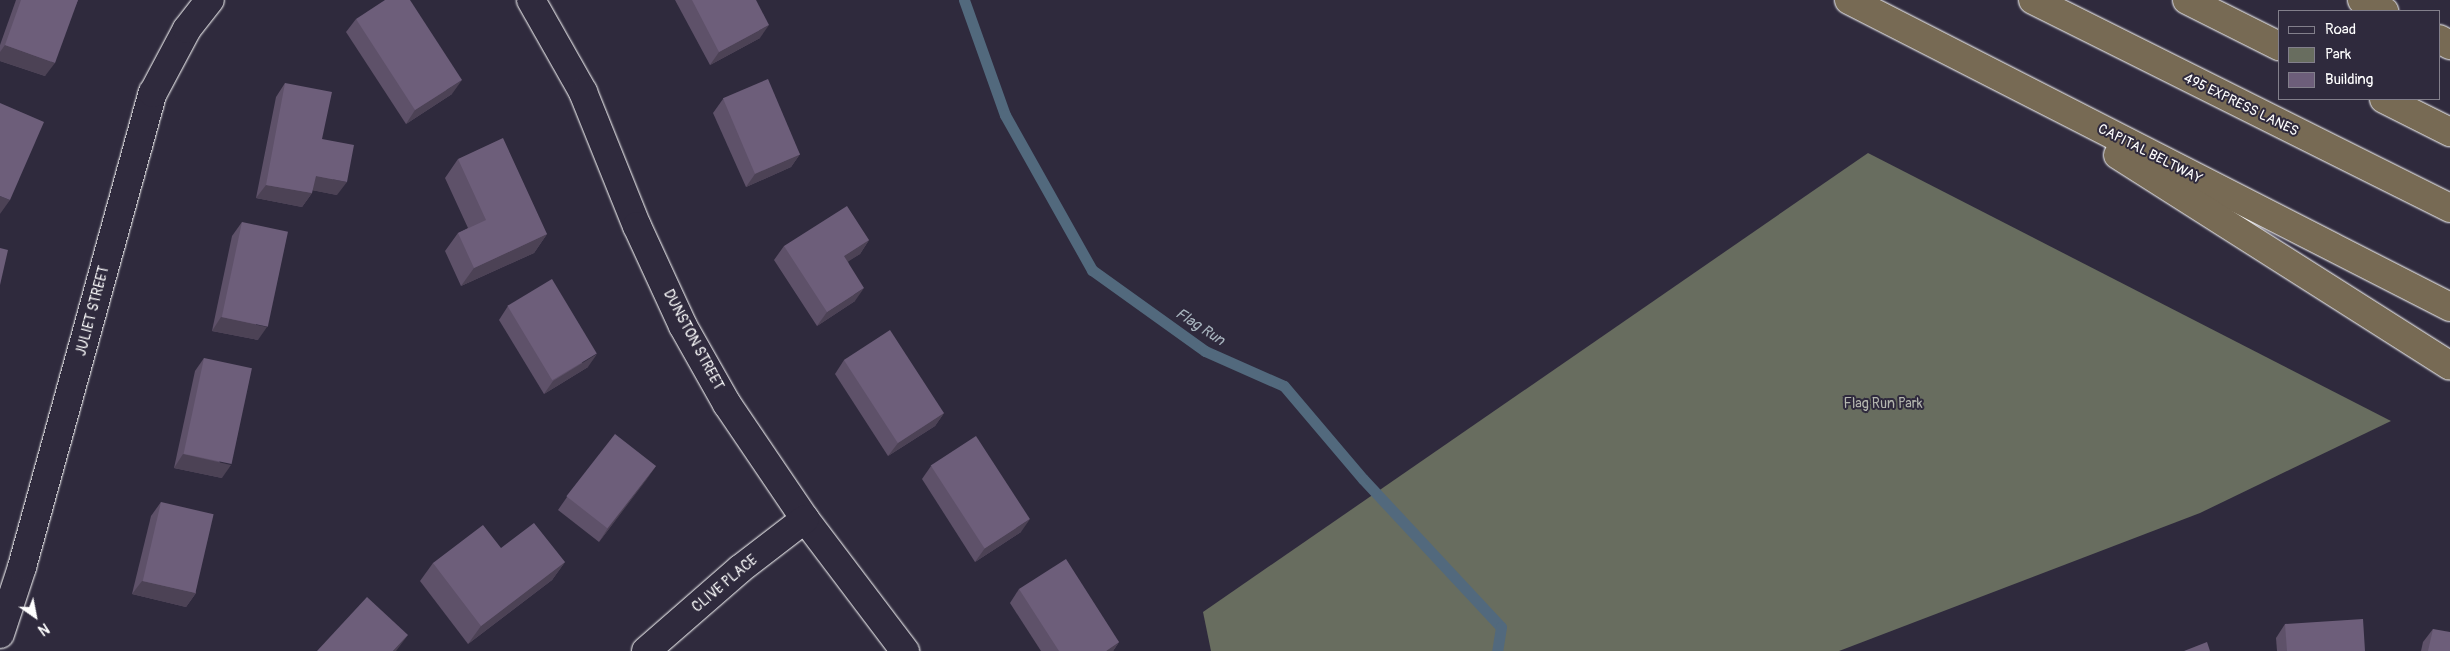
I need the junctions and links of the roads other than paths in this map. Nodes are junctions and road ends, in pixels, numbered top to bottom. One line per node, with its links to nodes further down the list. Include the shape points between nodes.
1 (210, 0): 16 (street, JULIET STREET, via 187,29 154,93 22,567)
2 (531, 0): 15 (street, DUNSTON STREET, via 583,92 637,226 683,326 727,404)
3 (1849, 0): 9 (highway, CAPITAL BELTWAY)
4 (2033, 0): 12 (highway, 495 EXPRESS LANES)
5 (2187, 0): 8 (highway)
6 (2362, 0): 7 (highway)
7 (2382, 10)
8 (2278, 46)
9 (1971, 62): 13 (highway, CAPITAL BELTWAY); 14 (highway)
10 (2386, 100): 11 (highway)
11 (2450, 132)
12 (2450, 208)
13 (2450, 307)
14 (2450, 366)
15 (805, 519): 17 (street, CLIVE PLACE, via 740,569); 18 (street, DUNSTON STREET)
16 (0, 634)
17 (646, 651)
18 (905, 651)

